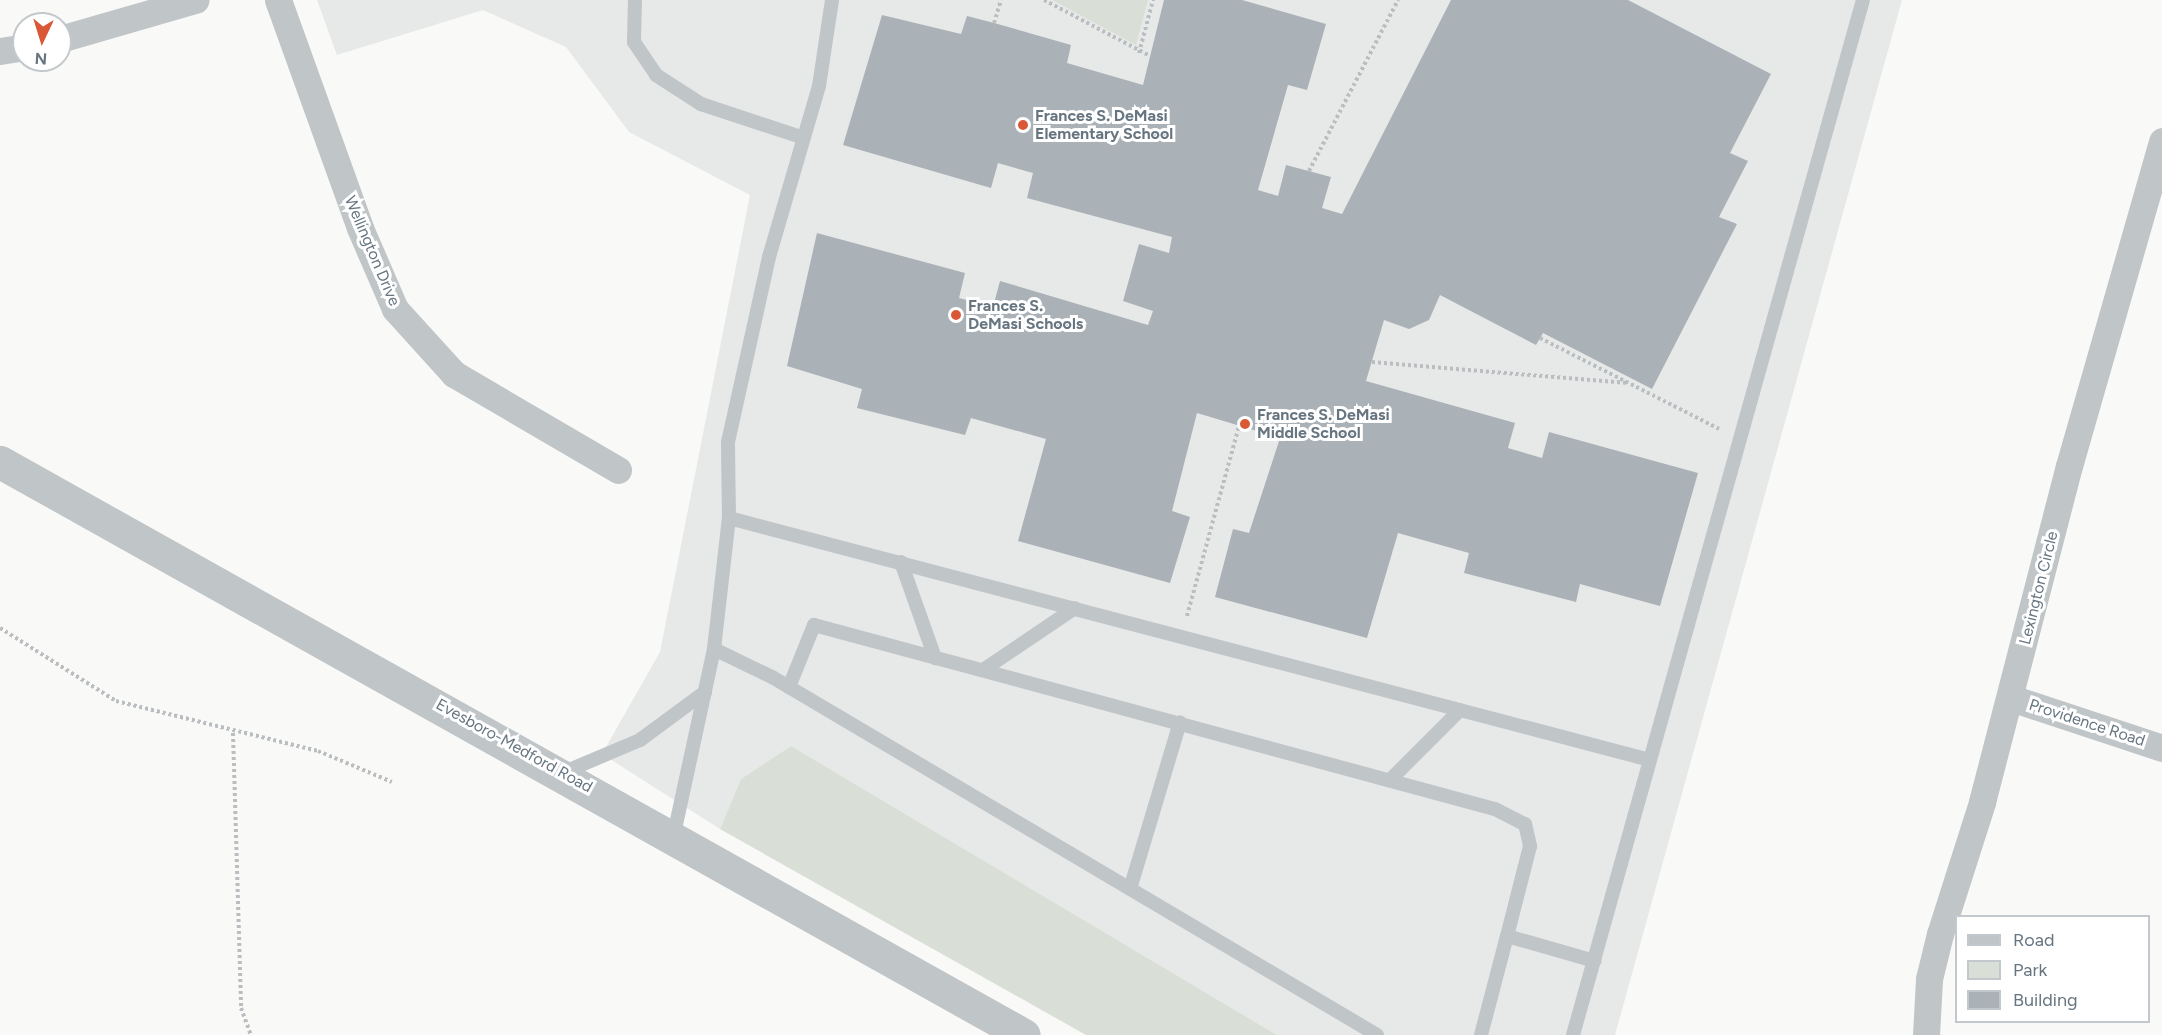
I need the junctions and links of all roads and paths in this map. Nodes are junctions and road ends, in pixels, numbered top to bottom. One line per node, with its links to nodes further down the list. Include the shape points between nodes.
1 (195, 0): 11 (street)
2 (278, 0): 24 (street, Wellington Drive, via 360,228 395,309 454,374)
3 (635, 0): 14 (lane, via 634,42 656,75 701,104)
4 (832, 0): 14 (lane, via 819,86)
5 (1001, 0): 10 (path)
6 (1044, 0): 12 (path)
7 (1154, 0): 12 (path)
8 (1398, 0): 16 (path)
9 (1863, 0): 22 (lane)
10 (994, 23)
11 (72, 36)
12 (1139, 53): 13 (path)
13 (1150, 56)
14 (801, 137): 25 (lane, via 728,442)
15 (2162, 141): 17 (street, Lexington Circle)
16 (1309, 171)
17 (2151, 222): 35 (street, Lexington Circle, via 2075,445)
18 (1540, 338): 20 (path)
19 (1372, 362): 20 (path)
20 (1628, 383): 22 (path)
21 (1239, 426): 29 (path)
22 (1741, 440): 40 (lane)
23 (0, 462): 41 (street, Evesboro-Medford Road)
24 (618, 470)
25 (729, 518): 26 (lane); 30 (lane)
26 (901, 562): 27 (lane); 31 (lane)
27 (1075, 608): 29 (lane); 32 (lane)
28 (0, 628): 38 (path, via 116,701)
29 (1181, 636): 36 (lane)
30 (714, 650): 33 (lane); 34 (lane)
31 (935, 658): 32 (lane); 33 (lane, via 814,626)
32 (986, 668): 37 (lane)
33 (789, 687): 45 (lane)
34 (705, 692): 41 (lane, via 640,740); 44 (lane)
35 (2011, 698): 39 (street, Providence Road); 53 (street, Lexington Circle, via 1929,979)
36 (1460, 710): 40 (lane); 42 (lane)
37 (1180, 722): 42 (lane); 45 (lane)
38 (233, 733): 43 (path, via 318,751); 48 (path, via 241,1008)
39 (2162, 748)
40 (1650, 760): 47 (lane)
41 (562, 773): 44 (street, Evesboro-Medford Road)
42 (1390, 780): 46 (lane, via 1495,809 1525,824 1530,846)
43 (392, 782)
44 (674, 834): 49 (street, Evesboro-Medford Road)
45 (1130, 889): 50 (lane)
46 (1507, 936): 47 (lane); 51 (lane)
47 (1595, 961): 52 (lane)
48 (251, 1035)
49 (1024, 1035)
50 (1377, 1035)
51 (1481, 1035)
52 (1574, 1035)
53 (1926, 1035)

